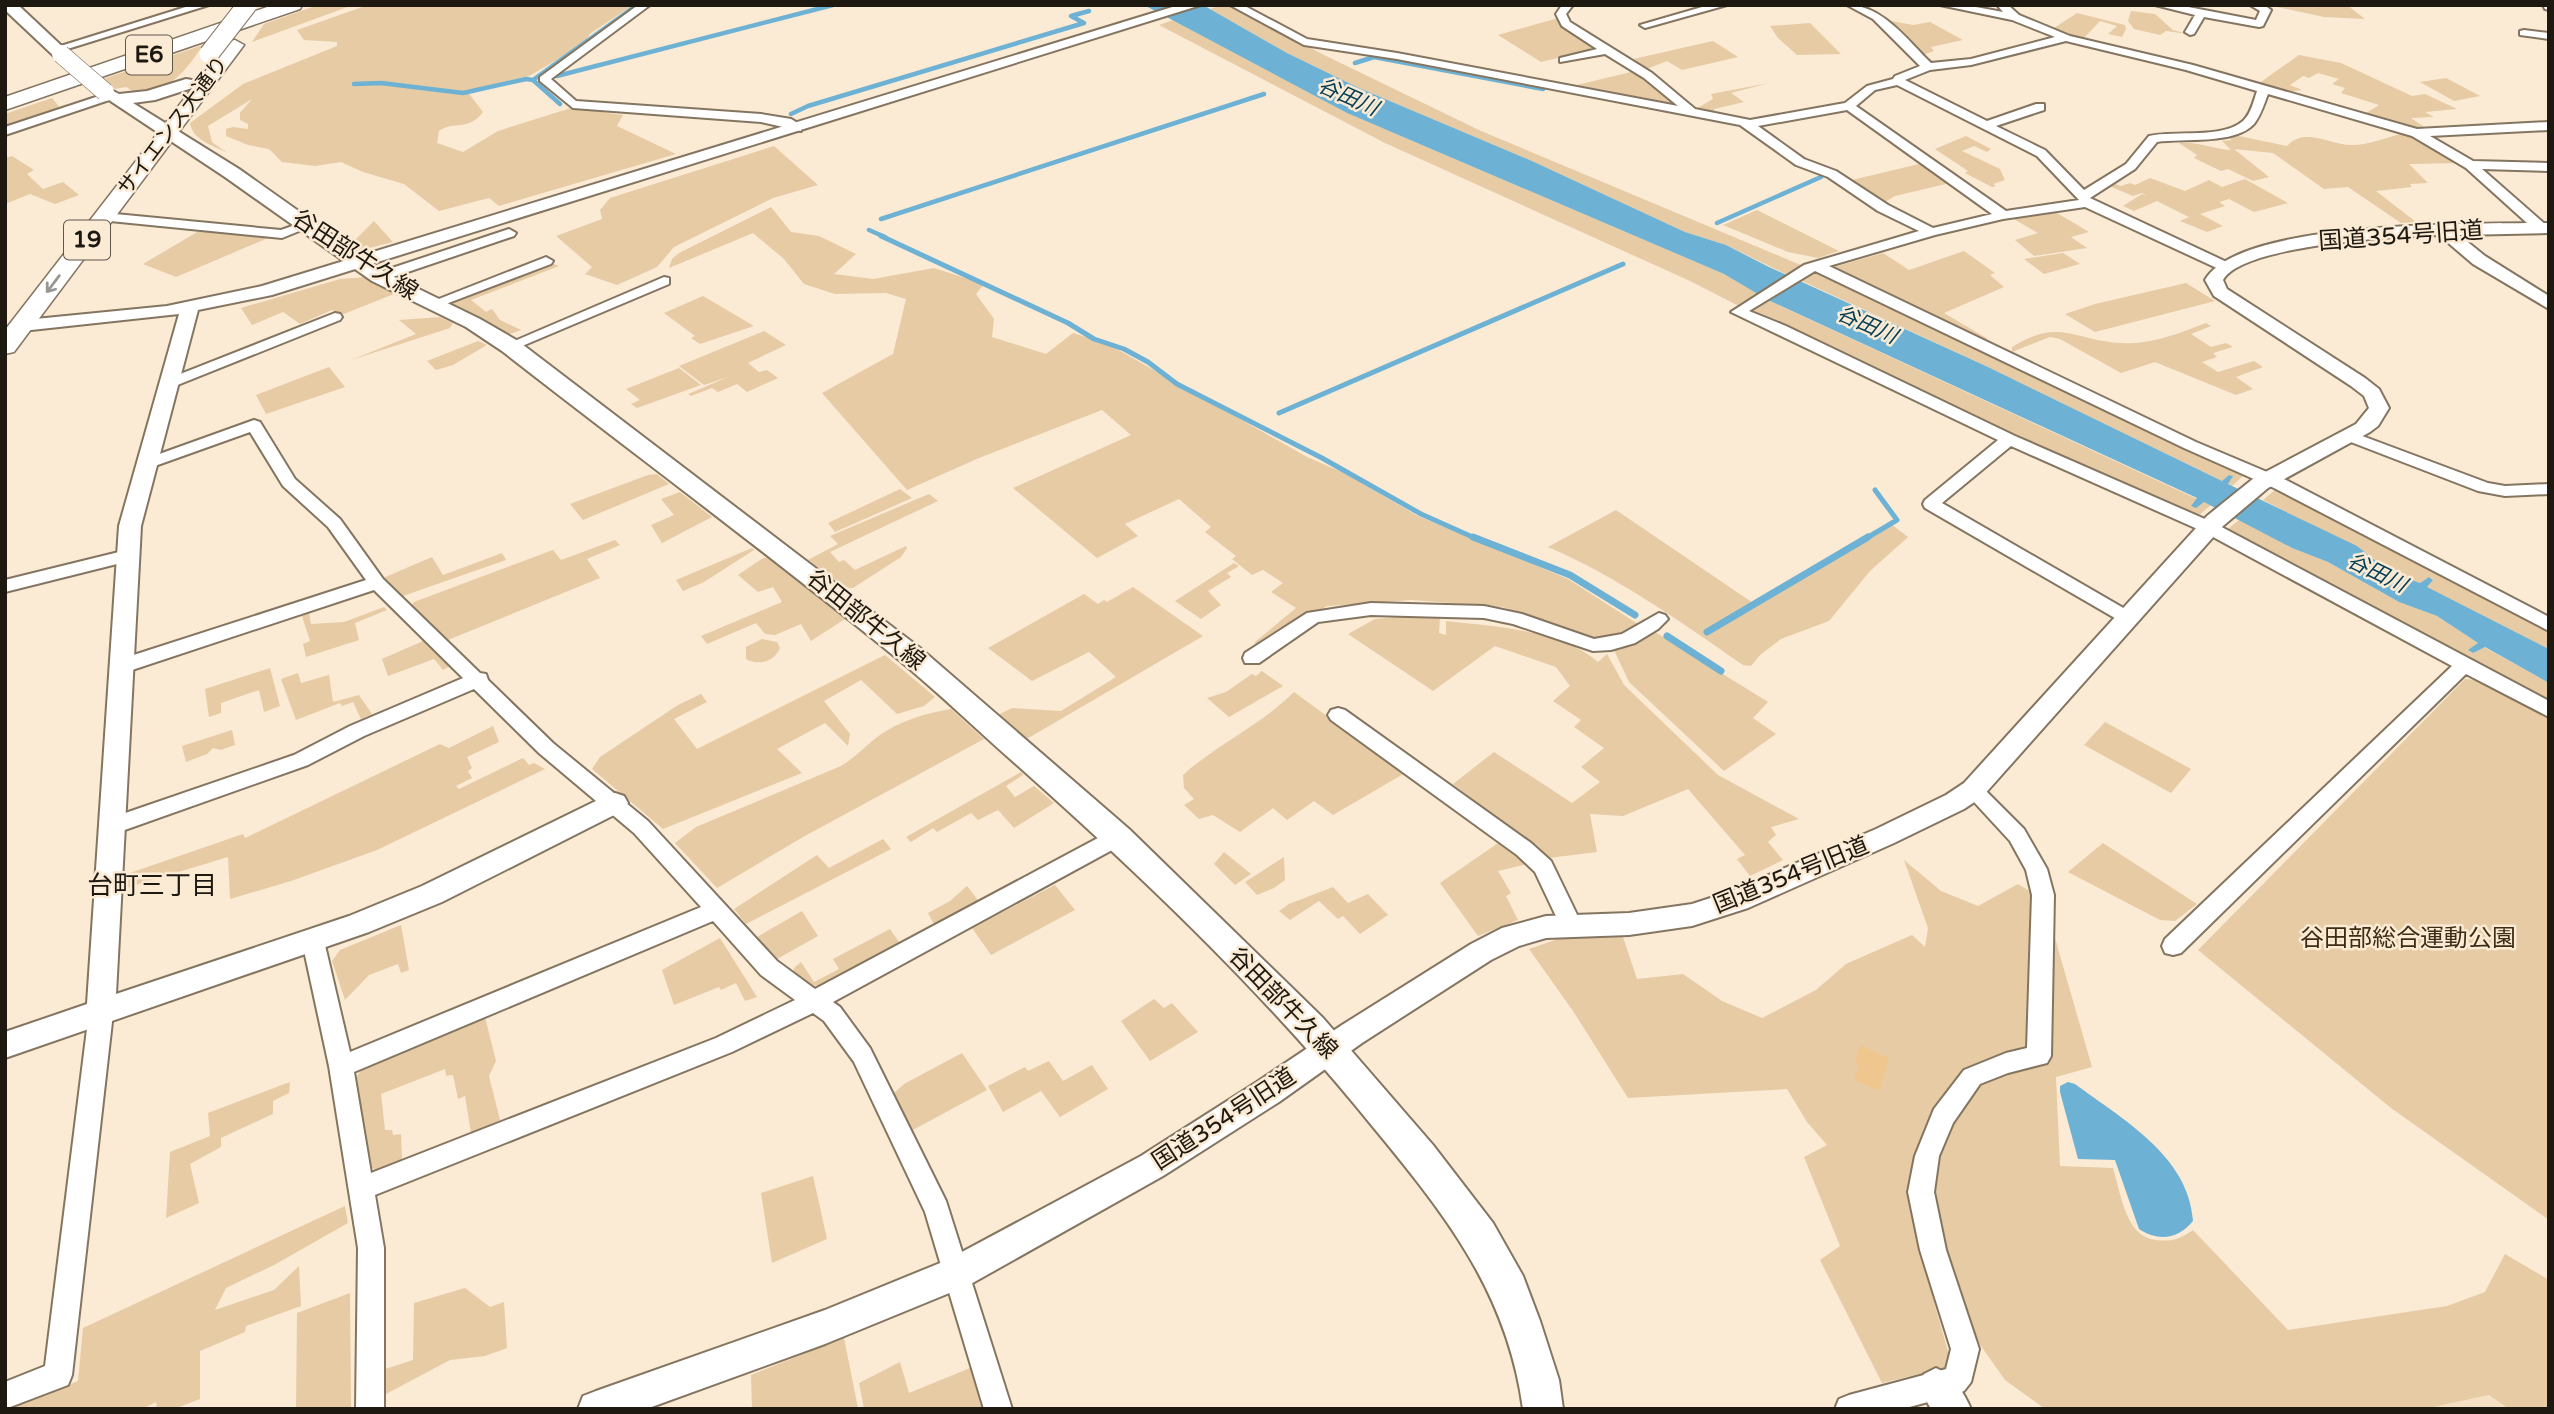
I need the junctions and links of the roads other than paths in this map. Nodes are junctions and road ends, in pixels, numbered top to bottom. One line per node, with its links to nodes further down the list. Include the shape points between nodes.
1 (157, 5): 19 (street)
2 (204, 5): 19 (street)
3 (247, 5): 31 (main road, サイエンス大通り / 19, bridge)
4 (256, 5): 33 (highway, E6)
5 (265, 5): 42 (main road, サイエンス大通り / 19)
6 (293, 5): 35 (highway, E6)
7 (645, 5): 43 (street, via 544,79 573,104 761,118)
8 (1194, 5): 43 (street)
9 (1236, 5): 38 (street, via 1304,42)
10 (1568, 5): 26 (street, via 1562,10 1563,21)
11 (1722, 5): 21 (street)
12 (1852, 5): 29 (street, via 1877,17)
13 (1945, 5): 20 (street)
14 (2002, 5): 20 (street)
15 (2160, 5): 18 (street)
16 (2255, 5): 18 (street, via 2266,10 2259,24)
17 (8, 6): 27 (main road, 谷田部牛久線)
18 (2201, 13): 22 (street)
19 (163, 17): 27 (street)
20 (2015, 17): 25 (street)
21 (1645, 24)
22 (2190, 32)
23 (2524, 33): 24 (street)
24 (2549, 36)
25 (2066, 38): 29 (street, via 1971,62); 32 (street)
26 (1607, 50): 28 (street); 38 (street, via 1675,94)
27 (59, 52): 34 (main road, 谷田部牛久線, bridge)
28 (1564, 60)
29 (1928, 67): 30 (street)
30 (1898, 81): 36 (street, via 1871,88); 40 (street)
31 (186, 84): 34 (main road, via 149,96); 42 (main road, サイエンス大通り / 19)
32 (2264, 88): 45 (street); 48 (street, via 2243,126 2153,139 2132,168)
33 (5, 90)
34 (111, 95): 42 (main road, 谷田部牛久線); 44 (street)
35 (5, 104)
36 (1849, 106): 39 (street); 49 (street)
37 (2040, 107): 40 (street)
38 (1692, 113): 39 (street)
39 (1750, 124): 54 (street, via 1800,162 1832,174 1883,208)
40 (1987, 125): 48 (street, via 2041,153)
41 (2549, 125): 45 (street)
42 (163, 128): 50 (main road, サイエンス大通り / 19); 51 (main road, 谷田部牛久線); 67 (main road, サイエンス大通り / 19)
43 (797, 128): 57 (street)
44 (5, 131)
45 (2416, 133): 46 (street)
46 (2470, 165): 47 (street); 52 (street)
47 (2549, 167)
48 (2084, 200): 49 (street); 59 (street)
49 (2003, 215): 54 (street)
50 (105, 217): 51 (street, via 282,234); 67 (main road, サイエンス大通り / 19, one-way to 67)
51 (307, 225): 57 (main road, 谷田部牛久線)
52 (2545, 228): 53 (street, 国道354号旧道)
53 (2444, 231): 59 (street, 国道354号旧道, via 2315,241); 63 (street, via 2479,260)
54 (1931, 232): 58 (street)
55 (509, 233): 60 (street)
56 (546, 261): 62 (street)
57 (358, 262): 60 (main road, 谷田部牛久線); 64 (street, via 266,291)
58 (1813, 267): 65 (street); 74 (street)
59 (2226, 267): 71 (street, 国道354号旧道, via 2214,280 2220,292 2358,382 2377,401 2379,408 2371,422)
60 (379, 277): 62 (main road, 谷田部牛久線)
61 (664, 281): 68 (street)
62 (433, 304): 68 (main road, 谷田部牛久線)
63 (2549, 304)
64 (190, 307): 67 (street); 70 (street)
65 (1744, 308): 72 (street, via 1738,312)
66 (335, 317): 70 (street)
67 (14, 322): 69 (main road, サイエンス大通り / 19)
68 (510, 346): 92 (main road, 谷田部牛久線, via 910,654)
69 (5, 347)
70 (170, 383): 73 (street)
71 (2349, 436): 74 (street, 国道354号旧道); 75 (street, via 2484,487)
72 (2009, 439): 76 (street); 80 (street, via 1931,504)
73 (146, 464): 77 (street); 78 (street, via 254,425 289,482 334,523)
74 (2265, 482): 76 (street, 国道354号旧道); 82 (street)
75 (2549, 489)
76 (2212, 524): 80 (street, 国道354号旧道); 84 (street)
77 (127, 556): 79 (street); 85 (street)
78 (376, 583): 85 (street); 86 (street)
79 (5, 586)
80 (2126, 617): 89 (street, 国道354号旧道)
81 (1659, 619): 83 (street, via 1640,634 1607,646 1485,612 1345,611 1313,617)
82 (2549, 625)
83 (1252, 658)
84 (2465, 664): 87 (street); 96 (street)
85 (122, 666): 91 (street)
86 (479, 679): 90 (street, via 546,748); 91 (street, via 357,731 301,761)
87 (2549, 710)
88 (1338, 715): 94 (street, via 1544,867)
89 (1973, 790): 94 (street, 国道354号旧道, via 1885,836 1738,900 1661,921); 105 (street, via 2017,835 2036,869 2043,895 2039,1056 1972,1077 1943,1117 1927,1156 1921,1192 1933,1250 1965,1349 1961,1372)
90 (615, 803): 93 (street); 95 (street, via 412,903)
91 (112, 826): 98 (street)
92 (1118, 837): 97 (street); 100 (main road, 谷田部牛久線)
93 (717, 910): 97 (street, via 769,968); 101 (street)
94 (1571, 925): 100 (street, 国道354号旧道, via 1512,936 1480,952)
95 (313, 941): 98 (street); 101 (street)
96 (2173, 946)
97 (814, 1001): 102 (street, via 724,1045); 103 (street, via 832,1014 862,1055 937,1210)
98 (101, 1013): 99 (street); 104 (street, via 58,1375)
99 (5, 1045)
100 (1330, 1049): 103 (street, 国道354号旧道, via 1152,1166); 109 (main road, 谷田部牛久線, via 1480,1236 1521,1321)
101 (341, 1066): 102 (street)
102 (362, 1188): 106 (street, via 371,1248)
103 (957, 1273): 107 (street, 国道354号旧道, via 825,1327); 108 (street)
104 (5, 1396)
105 (1944, 1398): 110 (street)
106 (370, 1409)
107 (596, 1409)
108 (998, 1409)
109 (1543, 1409)
110 (1849, 1409)

